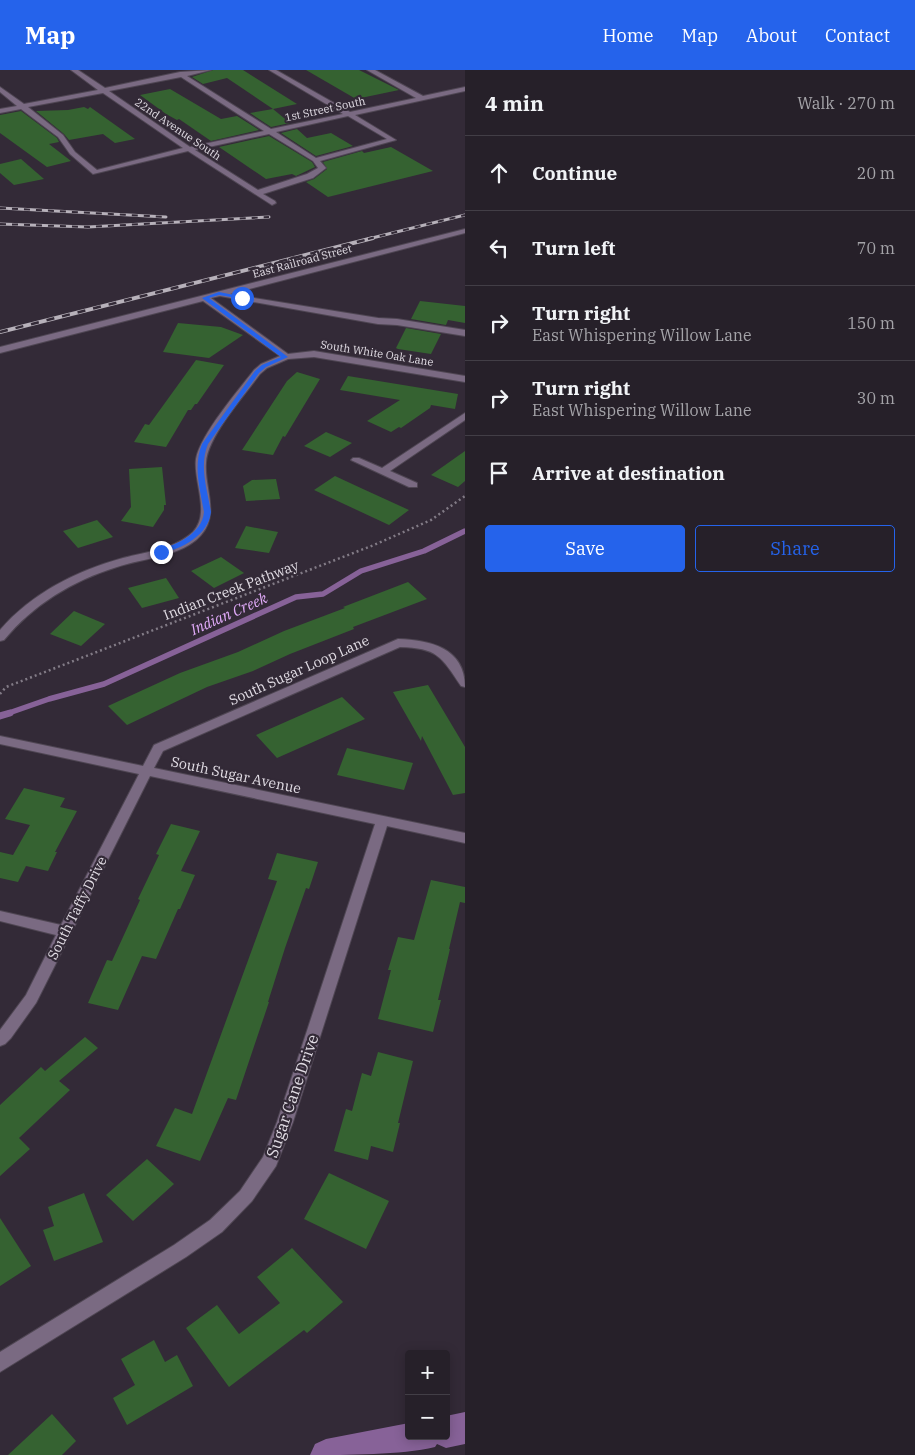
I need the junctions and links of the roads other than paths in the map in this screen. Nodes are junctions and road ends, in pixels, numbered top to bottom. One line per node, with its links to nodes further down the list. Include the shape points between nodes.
1 (74, 70): 9 (street, 22nd Avenue South)
2 (173, 70): 6 (street)
3 (208, 70): 6 (street)
4 (272, 70): 13 (street)
5 (370, 70): 10 (street)
6 (182, 75): 9 (street); 14 (street)
7 (0, 89): 11 (street)
8 (465, 89): 10 (street, 1st Street South)
9 (103, 90): 11 (street); 15 (street, 22nd Avenue South)
10 (421, 98): 13 (street, 1st Street South)
11 (22, 106): 12 (street); 15 (street, 1st Street South, via 61,136 72,153 96,172)
12 (0, 111)
13 (349, 114): 14 (street, 1st Street South); 16 (street, via 393,140)
14 (271, 132): 15 (street, 1st Street South); 16 (street)
15 (189, 149): 17 (street, 22nd Avenue South)
16 (315, 160): 17 (street, via 322,168 310,176)
17 (256, 193): 18 (street, 22nd Avenue South)
18 (272, 203)
19 (465, 231): 20 (street, East Railroad Street)
20 (219, 294): 21 (street, East Railroad Street); 22 (street, via 378,322)
21 (205, 298): 23 (street, East Railroad Street); 24 (street)
22 (465, 333)
23 (0, 350)
24 (286, 357): 25 (street, South White Oak Lane, via 330,355); 30 (street, South White Oak Lane, via 257,372 205,444 200,466 207,512 206,519 193,537 176,547 95,570 66,584 47,594 14,620)
25 (465, 379)
26 (465, 416): 28 (street)
27 (356, 460): 28 (street)
28 (383, 472): 29 (street)
29 (413, 486)
30 (0, 637)
31 (465, 683): 33 (street, South Sugar Loop Lane, via 446,654 425,643 398,643 158,748)
32 (0, 740): 33 (street, South Sugar Avenue)
33 (146, 771): 34 (street, South Sugar Avenue); 37 (street, South Taffy Drive)
34 (382, 821): 35 (street, South Sugar Avenue); 39 (street, Sugar Cane Drive, via 285,1122 270,1161 246,1196 216,1226 180,1251)
35 (465, 838)
36 (0, 916): 37 (street)
37 (64, 931): 38 (street, South Taffy Drive, via 32,999)
38 (0, 1040)
39 (0, 1363)

